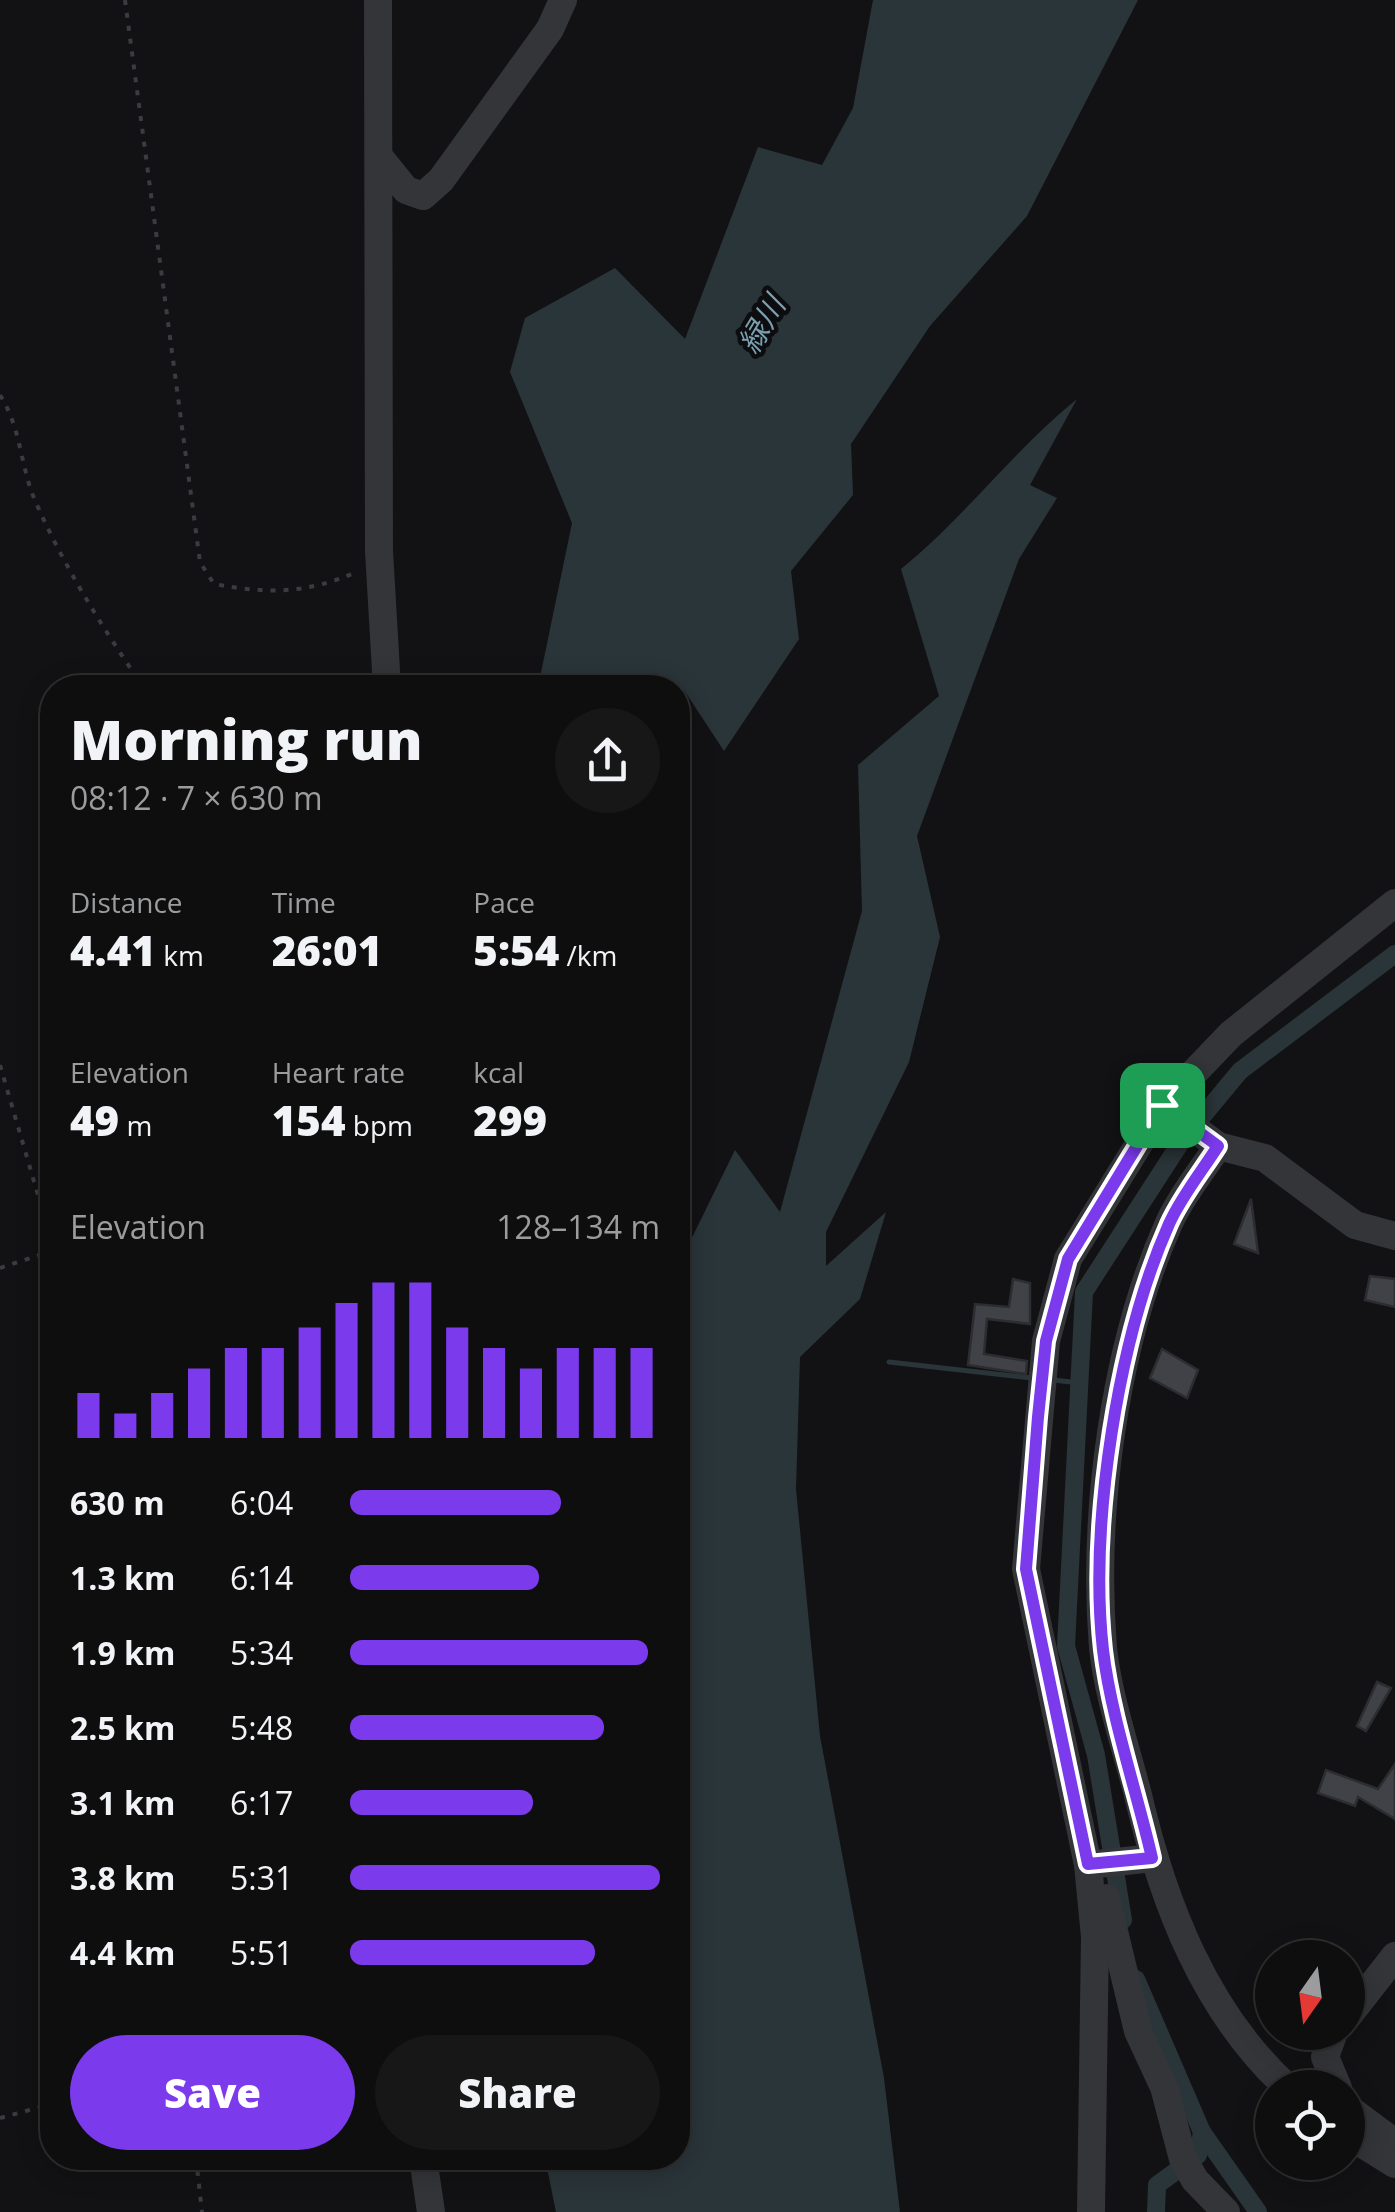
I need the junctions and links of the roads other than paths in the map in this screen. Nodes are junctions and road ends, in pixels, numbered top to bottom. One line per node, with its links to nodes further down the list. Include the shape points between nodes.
1 (378, 0): 3 (street)
2 (564, 0): 3 (street, via 550,29 424,196 406,190)
3 (381, 159): 4 (street, via 379,552)
4 (386, 675)
5 (1395, 903): 6 (street, via 1231,1034)
6 (1162, 1105): 7 (street); 10 (street, via 1068,1259 1046,1341 1038,1417 1026,1569)
7 (1218, 1146): 8 (street, via 1266,1158 1355,1225); 9 (street, via 1170,1221 1140,1306 1116,1413 1104,1511 1104,1651)
8 (1395, 1236)
9 (1152, 1858): 10 (street); 13 (street, via 1189,1950 1249,2049)
10 (1093, 1864): 20 (street); 21 (street, via 1138,2031 1164,2087 1184,2159)
11 (1395, 1956): 12 (street)
12 (1365, 1994)
13 (1270, 2070)
14 (1365, 2121): 15 (street)
15 (1395, 2143)
16 (1365, 2146): 17 (street)
17 (1395, 2164)
18 (425, 2170): 19 (street)
19 (432, 2212)
20 (1092, 2212)
21 (1226, 2212)

